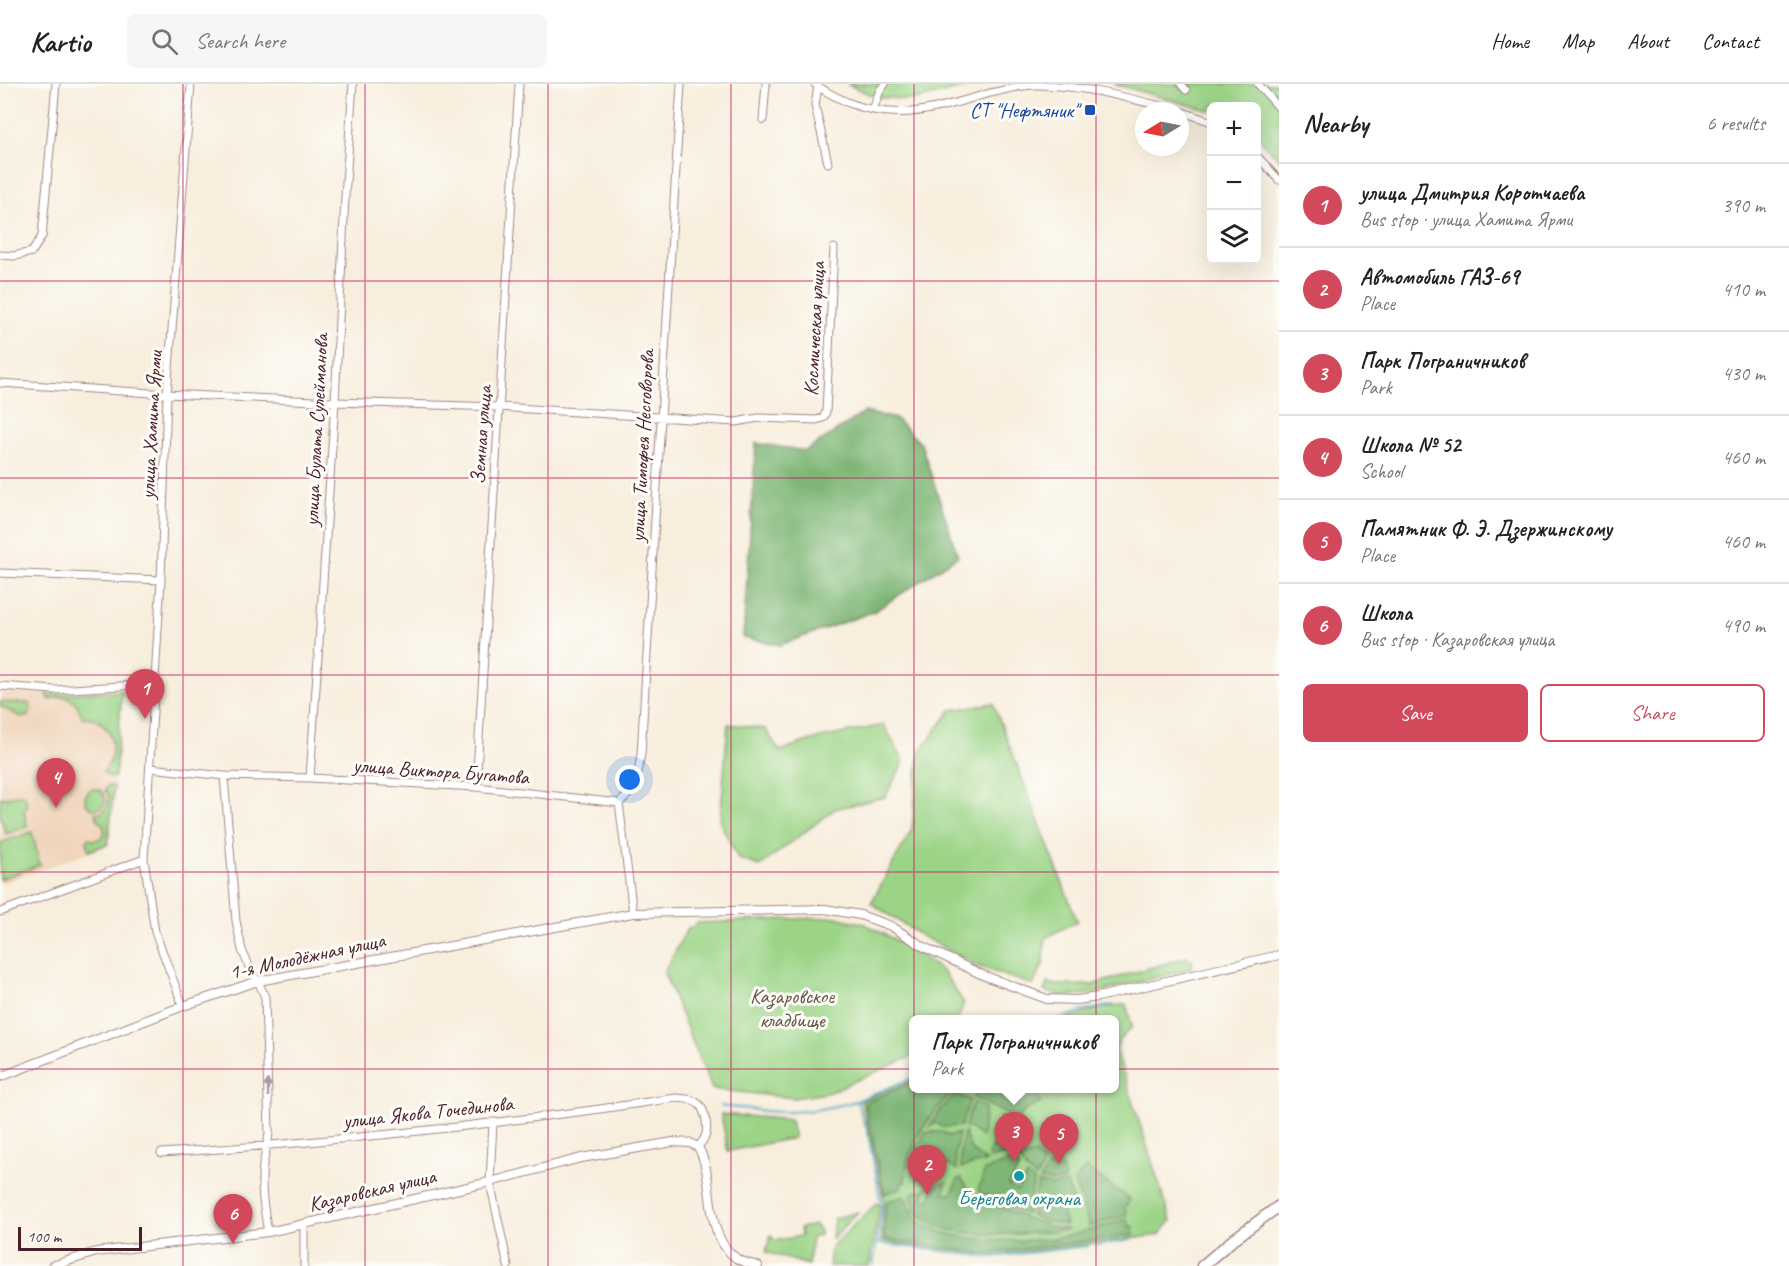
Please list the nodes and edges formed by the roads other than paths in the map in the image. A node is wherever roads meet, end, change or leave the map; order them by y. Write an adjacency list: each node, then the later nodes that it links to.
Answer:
1 (56, 84): 22 (street)
2 (191, 84): 24 (street, улица Хамита Ярми)
3 (353, 84): 25 (street, улица Булата Сулейманова)
4 (519, 84): 26 (street, Земная улица)
5 (681, 84): 27 (street, улица Тимофея Несговорова)
6 (766, 84): 16 (street)
7 (885, 84): 14 (street)
8 (1181, 84): 11 (street)
9 (1258, 84): 13 (street)
10 (817, 85): 14 (street); 19 (street)
11 (1186, 90)
12 (1141, 102): 14 (street)
13 (1279, 108)
14 (873, 110)
15 (1189, 114): 17 (street)
16 (763, 120)
17 (1207, 120)
18 (1258, 156): 20 (street)
19 (828, 163)
20 (1279, 180)
21 (834, 248): 27 (street, Космическая улица)
22 (0, 255)
23 (0, 382): 24 (street)
24 (167, 394): 25 (street); 29 (street, улица Хамита Ярми)
25 (335, 402): 26 (street); 34 (street, улица Булата Сулейманова)
26 (499, 407): 27 (street); 35 (street, Земная улица)
27 (661, 417): 36 (street, улица Тимофея Несговорова)
28 (0, 573): 29 (street)
29 (161, 580): 31 (street, улица Хамита Ярми)
30 (0, 686): 31 (street)
31 (155, 687): 32 (street, улица Хамита Ярми)
32 (150, 768): 33 (street, улица Виктора Бугатова); 37 (street, улица Хамита Ярми)
33 (224, 776): 34 (street, улица Виктора Бугатова); 41 (street)
34 (310, 778): 35 (street, улица Виктора Бугатова)
35 (476, 787): 36 (street, улица Виктора Бугатова)
36 (619, 803): 39 (street)
37 (144, 859): 38 (street); 42 (street, улица Хамита Ярми)
38 (0, 912)
39 (633, 913): 40 (street, 1-я Молодёжная улица); 41 (street, 1-я Молодёжная улица)
40 (1279, 955)
41 (258, 981): 42 (street, 1-я Молодёжная улица); 45 (street, one-way to 41)
42 (183, 1006): 43 (street, 1-я Молодёжная улица)
43 (0, 1077)
44 (493, 1122): 45 (street, улица Якова Точединова); 46 (street, улица Якова Точединова); 48 (street)
45 (268, 1146): 47 (street, улица Якова Точединова); 51 (street)
46 (698, 1147): 48 (street, Казаровская улица); 55 (street)
47 (161, 1153)
48 (490, 1182): 50 (street, Казаровская улица); 54 (street)
49 (1279, 1206): 56 (main road)
50 (304, 1224): 51 (street, Казаровская улица); 53 (street)
51 (268, 1232): 52 (street, Казаровская улица)
52 (52, 1266)
53 (304, 1266)
54 (508, 1266)
55 (758, 1266)
56 (1202, 1266)

